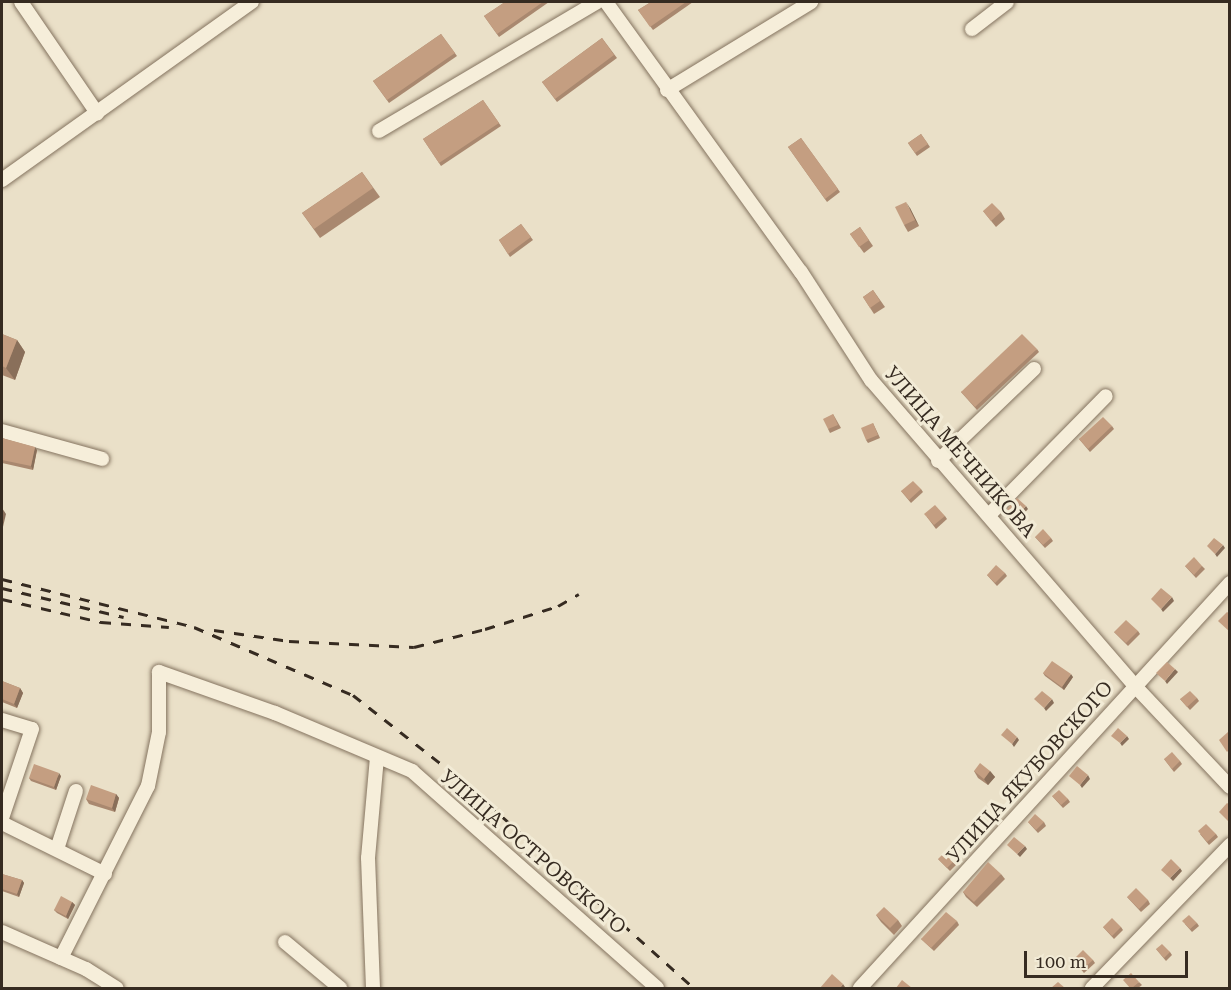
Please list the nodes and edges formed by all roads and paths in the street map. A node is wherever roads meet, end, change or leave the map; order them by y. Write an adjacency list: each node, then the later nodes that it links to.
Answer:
1 (21, 2): 9 (street)
2 (252, 2): 9 (street)
3 (597, 2): 10 (street)
4 (606, 2): 8 (street, УЛИЦА МЕЧНИКОВА)
5 (811, 2): 8 (street)
6 (1007, 2): 7 (street)
7 (972, 29)
8 (667, 90): 16 (street, УЛИЦА МЕЧНИКОВА)
9 (97, 113): 11 (street)
10 (379, 131)
11 (2, 180)
12 (1034, 369): 16 (street)
13 (1106, 396): 17 (street)
14 (2, 431): 15 (street)
15 (102, 459)
16 (938, 460): 17 (street, УЛИЦА МЕЧНИКОВА)
17 (990, 514): 19 (street, УЛИЦА МЕЧНИКОВА)
18 (1230, 583): 19 (street, УЛИЦА ЯКУБОВСКОГО)
19 (1134, 686): 22 (street, УЛИЦА МЕЧНИКОВА); 36 (street, УЛИЦА ЯКУБОВСКОГО)
20 (2, 720): 24 (street)
21 (377, 758): 28 (street, УЛИЦА ОСТРОВСКОГО); 34 (street); 35 (street, УЛИЦА ОСТРОВСКОГО)
22 (1230, 787)
23 (76, 791): 27 (street)
24 (2, 818)
25 (2, 823): 27 (street)
26 (1230, 845): 37 (street)
27 (57, 849): 28 (street)
28 (105, 874): 31 (street)
29 (2, 932): 31 (street)
30 (285, 942): 33 (street)
31 (61, 958): 32 (street)
32 (116, 988)
33 (340, 988)
34 (373, 988)
35 (657, 988)
36 (860, 988)
37 (1092, 988)

